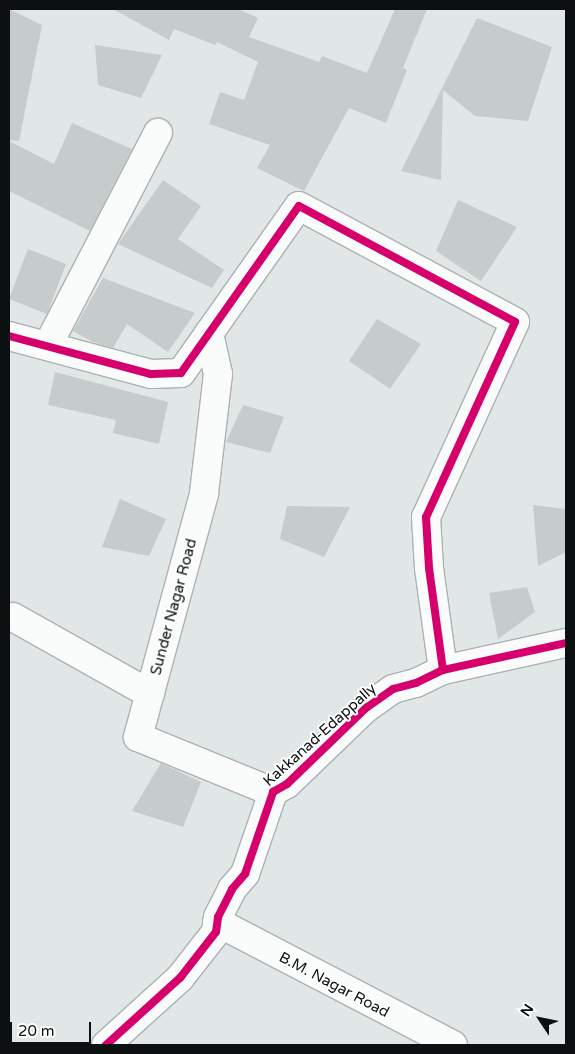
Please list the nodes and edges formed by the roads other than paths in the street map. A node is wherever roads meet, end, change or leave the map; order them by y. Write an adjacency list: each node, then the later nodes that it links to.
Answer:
1 (158, 133): 4 (street)
2 (209, 333): 4 (street); 7 (street); 8 (street, Sunder Nagar Road)
3 (9, 336): 4 (street)
4 (48, 345)
5 (13, 617): 8 (street)
6 (566, 643): 7 (street, Kakkanad-Edappally)
7 (443, 670): 9 (street, Kakkanad-Edappally)
8 (150, 694): 9 (street, Sunder Nagar Road)
9 (273, 792): 10 (street, Kakkanad-Edappally)
10 (217, 922): 11 (street, Kakkanad-Edappally); 12 (street, B.M. Nagar Road)
11 (106, 1045)
12 (453, 1045)

